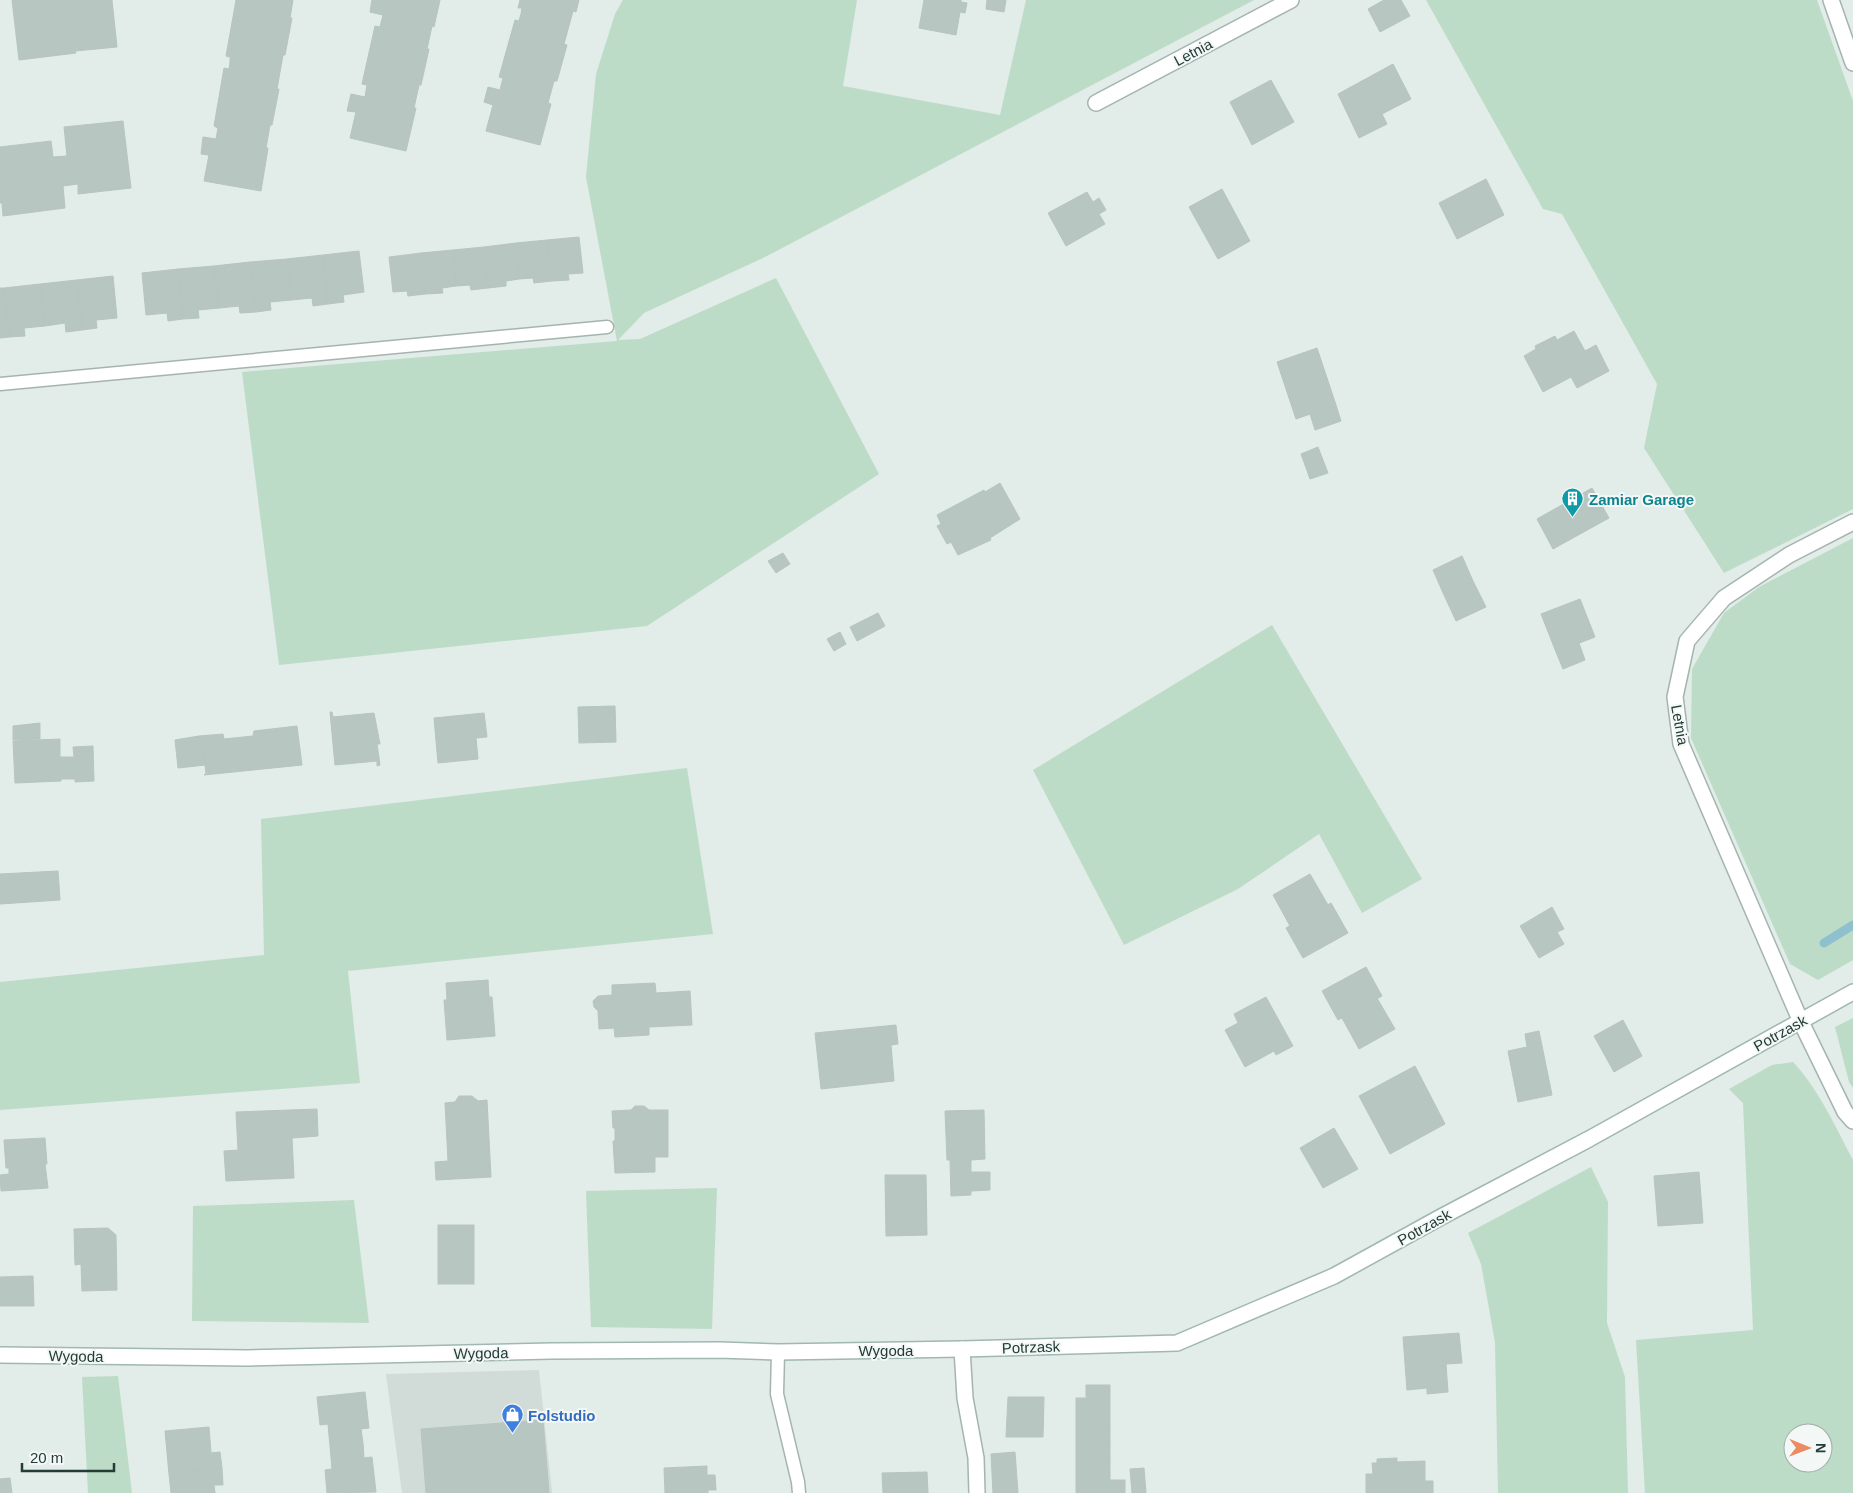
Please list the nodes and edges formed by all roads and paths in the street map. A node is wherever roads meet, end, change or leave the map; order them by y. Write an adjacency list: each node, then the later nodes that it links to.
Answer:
1 (1291, 0): 4 (street, Letnia)
2 (1831, 0): 3 (street)
3 (1853, 64)
4 (1096, 103)
5 (607, 327): 6 (lane)
6 (0, 384)
7 (1853, 522): 9 (street, Letnia)
8 (1853, 992): 9 (street, Potrzask)
9 (1801, 1022): 10 (street, Letnia); 11 (street, Potrzask)
10 (1853, 1121)
11 (962, 1350): 12 (street, Wygoda); 15 (street)
12 (778, 1352): 13 (street, Wygoda); 14 (lane)
13 (0, 1355)
14 (799, 1493)
15 (976, 1493)

